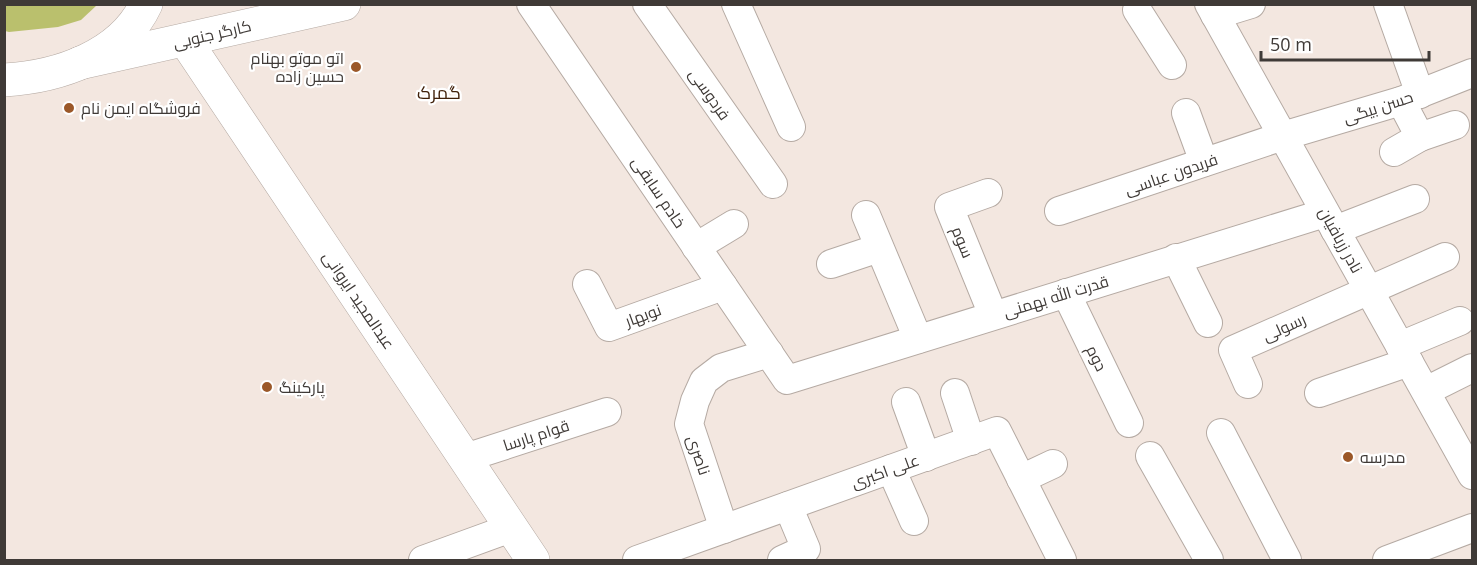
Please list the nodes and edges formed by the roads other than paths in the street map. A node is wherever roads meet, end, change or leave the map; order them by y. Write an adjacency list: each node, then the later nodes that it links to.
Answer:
1 (146, 4): 11 (main road)
2 (344, 4): 10 (main road, کارگر جنوبی)
3 (531, 4): 30 (street, خادم سابقی)
4 (647, 4): 23 (street, فردوسی)
5 (736, 4): 18 (street)
6 (1251, 4): 8 (street)
7 (1388, 4): 15 (street)
8 (1212, 10): 19 (street, نادر زربافیان)
9 (1133, 12): 12 (street)
10 (185, 40): 11 (main road, کارگر جنوبی); 58 (main road, عبدالمجید ایروانی)
11 (80, 63): 14 (main road)
12 (1172, 65)
13 (1473, 73): 15 (street, حسن بیگی)
14 (4, 80)
15 (1410, 98): 19 (street, حسن بیگی); 20 (street)
16 (1186, 114): 22 (street)
17 (1455, 124): 20 (street)
18 (791, 127)
19 (1283, 136): 22 (street, فریدون عباسی); 28 (street, نادر زربافیان)
20 (1420, 137): 21 (street)
21 (1394, 152)
22 (1204, 162): 26 (street, فریدون عباسی)
23 (773, 184)
24 (988, 193): 39 (street, سوم)
25 (1415, 198): 28 (street, قدرت الله بهمنی)
26 (1059, 211)
27 (866, 215): 31 (street)
28 (1330, 221): 33 (street, قدرت الله بهمنی); 37 (street, نادر زربافیان)
29 (734, 224): 30 (street)
30 (696, 247): 36 (street, خادم سابقی)
31 (879, 248): 34 (street); 42 (street)
32 (1445, 256): 37 (street)
33 (1176, 258): 38 (street, قدرت الله بهمنی); 41 (street)
34 (831, 264)
35 (587, 284): 36 (street, نوبهار)
36 (723, 286): 43 (street, خادم سابقی)
37 (1369, 290): 44 (street, نادر زربافیان); 47 (street, رسولی)
38 (1066, 293): 39 (street, قدرت الله بهمنی); 53 (street, دوم)
39 (993, 315): 42 (street, قدرت الله بهمنی)
40 (1460, 321): 44 (street)
41 (1208, 323)
42 (918, 339): 46 (street, قدرت الله بهمنی)
43 (769, 353): 46 (street, خادم سابقی); 67 (street, ناصری)
44 (1405, 354): 48 (street, نادر زربافیان); 50 (street)
45 (1473, 368): 48 (street)
46 (787, 380)
47 (1248, 384)
48 (1426, 391): 61 (street, نادر زربافیان)
49 (955, 393): 55 (street)
50 (1319, 393)
51 (906, 402): 56 (street)
52 (607, 412): 58 (street, قوام پارسا)
53 (1129, 423)
54 (1221, 433): 74 (street)
55 (971, 441): 56 (street, علی اکبری); 62 (street, علی اکبری)
56 (926, 456): 60 (street, علی اکبری)
57 (1150, 456): 73 (street)
58 (465, 458): 65 (main road, عبدالمجید ایروانی)
59 (1053, 464): 62 (street)
60 (891, 469): 63 (street, علی اکبری); 64 (street)
61 (1473, 475)
62 (1021, 479): 72 (street, علی اکبری)
63 (788, 506): 67 (street, علی اکبری); 71 (street)
64 (914, 521)
65 (511, 528): 68 (street); 69 (main road, عبدالمجید ایروانی)
66 (1473, 528): 75 (street)
67 (724, 529): 70 (street, علی اکبری)
68 (423, 561)
69 (533, 561)
70 (637, 561)
71 (782, 561)
72 (1062, 561)
73 (1209, 561)
74 (1287, 561)
75 (1387, 561)

